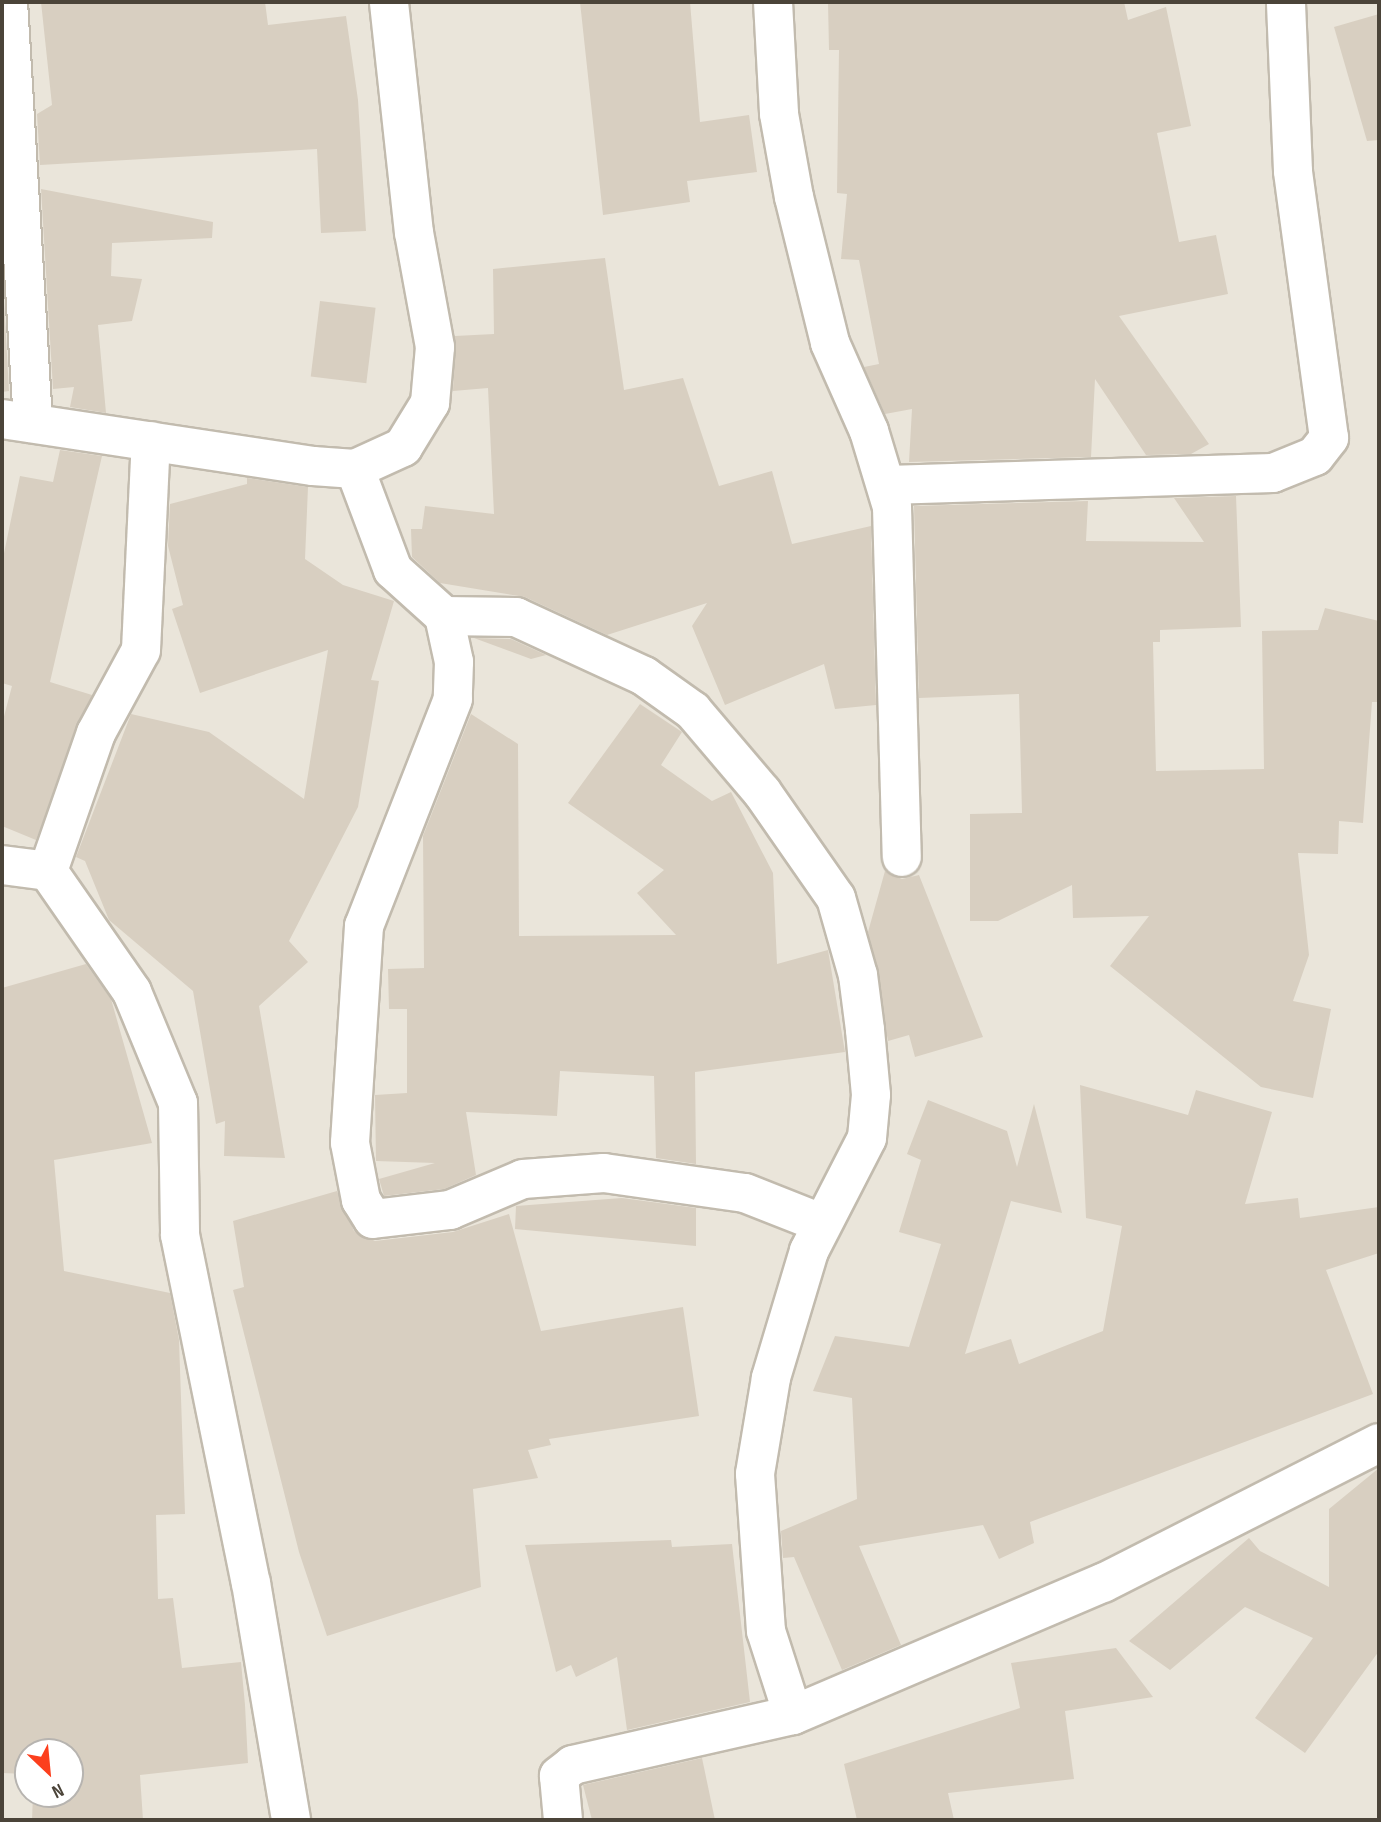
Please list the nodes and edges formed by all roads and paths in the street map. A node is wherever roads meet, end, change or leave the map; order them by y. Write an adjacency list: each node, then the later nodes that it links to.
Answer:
1 (8, 2): 5 (street)
2 (389, 2): 7 (street)
3 (773, 2): 8 (street)
4 (1286, 2): 8 (street)
5 (18, 421): 6 (street)
6 (151, 441): 7 (street); 12 (street)
7 (355, 468): 9 (street)
8 (888, 485): 10 (street)
9 (444, 616): 13 (street); 13 (street)
10 (902, 857)
11 (2, 865): 12 (street)
12 (48, 871): 16 (street)
13 (821, 1223): 15 (street)
14 (1379, 1443): 15 (street)
15 (793, 1716): 17 (street)
16 (291, 1820)
17 (563, 1820)

